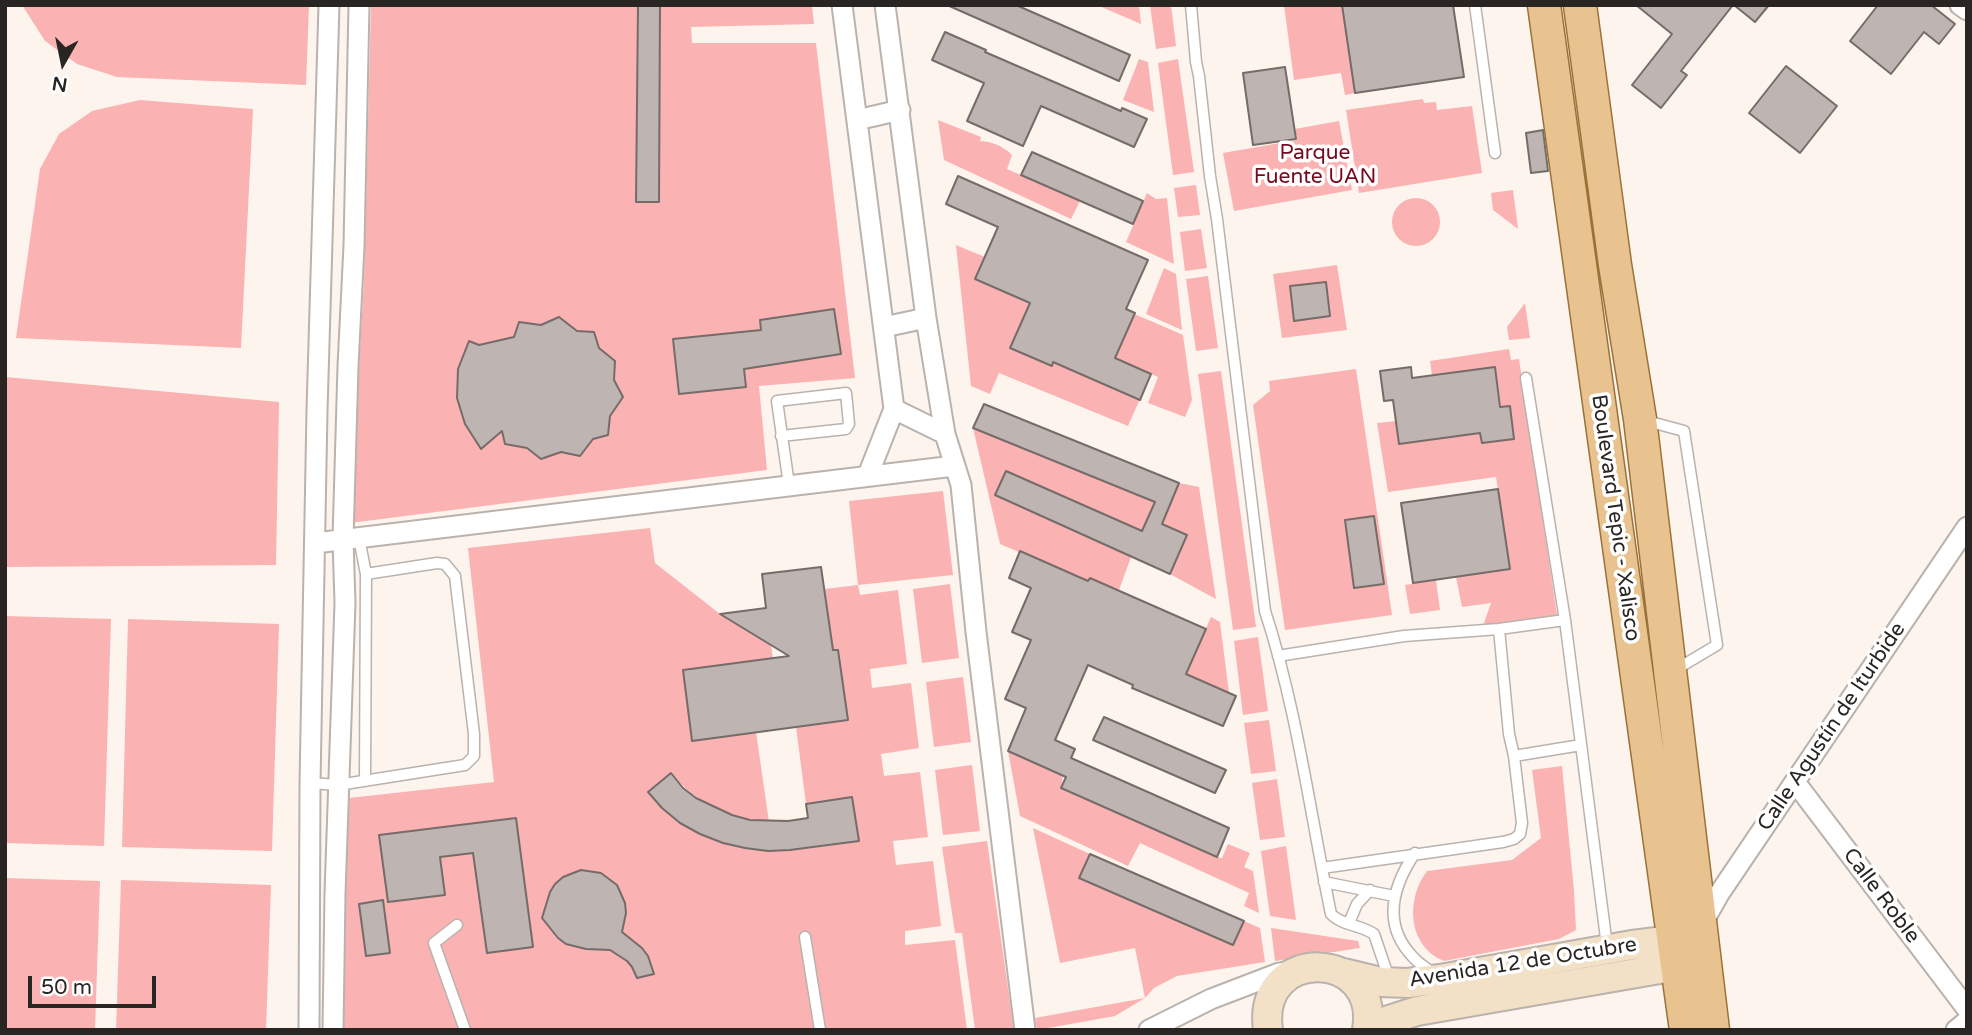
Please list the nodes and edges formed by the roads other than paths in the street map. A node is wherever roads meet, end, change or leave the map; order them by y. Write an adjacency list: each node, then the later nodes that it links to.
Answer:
1 (329, 5): 11 (street)
2 (359, 5): 12 (street)
3 (842, 5): 14 (street)
4 (885, 5): 13 (street)
5 (1191, 5): 38 (lane)
6 (1475, 5): 15 (lane)
7 (1544, 5): 56 (main road, Boulevard Tepic - Xalisco)
8 (1580, 5): 24 (main road, Boulevard Tepic - Xalisco)
9 (1960, 5): 10 (street)
10 (1966, 8)
11 (327, 87): 12 (street); 17 (street)
12 (357, 88): 16 (street)
13 (900, 110): 14 (street); 18 (street)
14 (857, 120): 19 (street)
15 (1495, 153)
16 (354, 246): 17 (street); 21 (street)
17 (322, 248): 23 (street)
18 (926, 318): 19 (street); 25 (street)
19 (884, 327): 22 (street)
20 (1526, 378): 36 (lane)
21 (352, 409): 23 (street); 30 (street)
22 (894, 409): 25 (street); 28 (street)
23 (317, 411): 32 (street)
24 (1640, 419): 39 (main road, Boulevard Tepic - Xalisco); 39 (lane)
25 (945, 435): 27 (street)
26 (781, 436): 26 (lane); 29 (lane)
27 (954, 466): 28 (street); 69 (street)
28 (868, 475): 29 (street)
29 (789, 485): 30 (street)
30 (351, 539): 32 (street); 33 (lane); 34 (street)
31 (1963, 542): 43 (street, Calle Agustín de Iturbide)
32 (315, 543): 35 (street)
33 (366, 574): 42 (lane); 42 (lane)
34 (345, 603): 35 (street); 45 (street)
35 (315, 604): 44 (street)
36 (1565, 620): 37 (lane); 40 (lane)
37 (1499, 629): 38 (lane); 41 (lane)
38 (1278, 656): 47 (lane)
39 (1669, 674): 56 (main road, Boulevard Tepic - Xalisco)
40 (1581, 745): 41 (lane); 57 (lane)
41 (1514, 756): 46 (lane)
42 (365, 781): 45 (lane)
43 (1795, 782): 56 (street, Calle Agustín de Iturbide); 62 (street, Calle Roble)
44 (310, 783): 45 (lane); 49 (street)
45 (338, 785): 51 (street)
46 (1415, 853): 47 (lane); 52 (lane)
47 (1322, 868): 48 (lane)
48 (1324, 882): 50 (lane); 53 (lane)
49 (311, 889): 51 (street); 65 (street)
50 (1370, 890): 52 (lane); 53 (lane)
51 (335, 894): 66 (street)
52 (1394, 896): 60 (lane)
53 (1349, 923): 61 (lane)
54 (457, 925): 67 (lane)
55 (805, 937): 68 (lane)
56 (1683, 944): 57 (main road, Avenida 12 de Octubre); 63 (main road, Avenida 12 de Octubre); 74 (main road, Boulevard Tepic - Xalisco); 75 (main road, Boulevard Tepic - Xalisco)
57 (1607, 949): 60 (main road, Avenida 12 de Octubre)
58 (1309, 967): 59 (main road, Avenida 12 de Octubre); 70 (street); 71 (main road)
59 (1344, 973): 61 (main road, Avenida 12 de Octubre); 72 (main road)
60 (1440, 979): 61 (main road, Avenida 12 de Octubre)
61 (1391, 982)
62 (1967, 1009)
63 (1415, 1020): 73 (main road, Avenida 12 de Octubre)
64 (1967, 1021): 76 (street)
65 (309, 1030)
66 (333, 1030)
67 (465, 1030)
68 (820, 1030)
69 (1026, 1030)
70 (1149, 1030)
71 (1268, 1030)
72 (1367, 1030)
73 (1375, 1030)
74 (1686, 1030)
75 (1713, 1030)
76 (1956, 1030)

